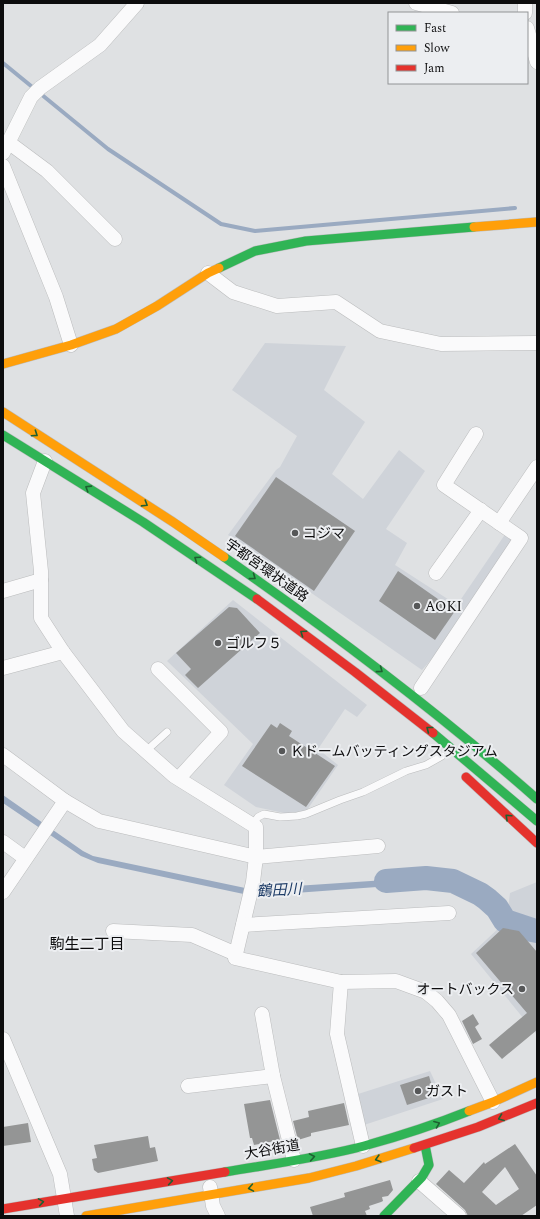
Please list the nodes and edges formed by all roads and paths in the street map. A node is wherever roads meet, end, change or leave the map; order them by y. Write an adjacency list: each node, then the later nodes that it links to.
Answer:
1 (137, 3): 6 (street)
2 (416, 3): 3 (street)
3 (448, 12)
4 (528, 31): 5 (street)
5 (537, 62)
6 (6, 148): 9 (street)
7 (3, 166): 12 (street)
8 (537, 222): 10 (main road)
9 (115, 239)
10 (208, 274): 11 (street); 12 (main road)
11 (537, 343)
12 (71, 345): 13 (main road)
13 (3, 364)
14 (3, 412): 24 (main road, 宇都宮環状道路, one-way to 24)
15 (476, 434): 19 (street)
16 (3, 435): 17 (main road)
17 (45, 462): 22 (street); 25 (main road, one-way to 17)
18 (537, 467): 20 (street)
19 (481, 510): 20 (street); 21 (street)
20 (499, 523): 31 (street)
21 (436, 572)
22 (42, 580): 23 (street); 26 (street)
23 (3, 591)
24 (330, 632): 27 (main road); 38 (main road, 宇都宮環状道路, one-way to 38)
25 (320, 645): 30 (main road); 40 (main road, one-way to 25)
26 (63, 652): 28 (street); 33 (street)
27 (376, 657)
28 (3, 668)
29 (158, 669): 37 (street)
30 (358, 687)
31 (421, 688)
32 (167, 732): 33 (lane)
33 (146, 751): 37 (street)
34 (3, 755): 39 (street)
35 (442, 756): 41 (lane)
36 (458, 770): 43 (main road, one-way to 36)
37 (179, 778): 41 (street)
38 (537, 799)
39 (65, 801): 45 (street); 46 (street)
40 (537, 821)
41 (253, 824): 45 (street)
42 (3, 842): 46 (street)
43 (537, 843)
44 (378, 846): 45 (street)
45 (256, 857): 49 (street)
46 (25, 858): 47 (street)
47 (3, 892)
48 (449, 913): 49 (street)
49 (243, 925): 51 (street)
50 (113, 931): 51 (street)
51 (236, 954): 52 (street)
52 (340, 982): 58 (street); 61 (street)
53 (262, 1014): 55 (street)
54 (3, 1039): 66 (street)
55 (273, 1076): 57 (street); 62 (street)
56 (537, 1082): 58 (main road, 大谷街道)
57 (188, 1086)
58 (493, 1102): 61 (main road, 大谷街道, one-way to 58)
59 (537, 1103): 60 (main road, one-way to 60)
60 (425, 1145): 64 (main road); 65 (main road, one-way to 65)
61 (363, 1146): 62 (main road, 大谷街道, one-way to 61)
62 (294, 1160): 63 (main road, 大谷街道)
63 (208, 1174): 65 (street); 66 (main road, 大谷街道, one-way to 63)
64 (419, 1180): 72 (main road); 73 (street)
65 (212, 1195): 68 (main road); 71 (street)
66 (64, 1198): 67 (main road, 大谷街道, one-way to 66); 69 (street)
67 (3, 1209)
68 (117, 1213): 70 (main road)
69 (67, 1216)
70 (86, 1216)
71 (218, 1216)
72 (384, 1216)
73 (459, 1216)

